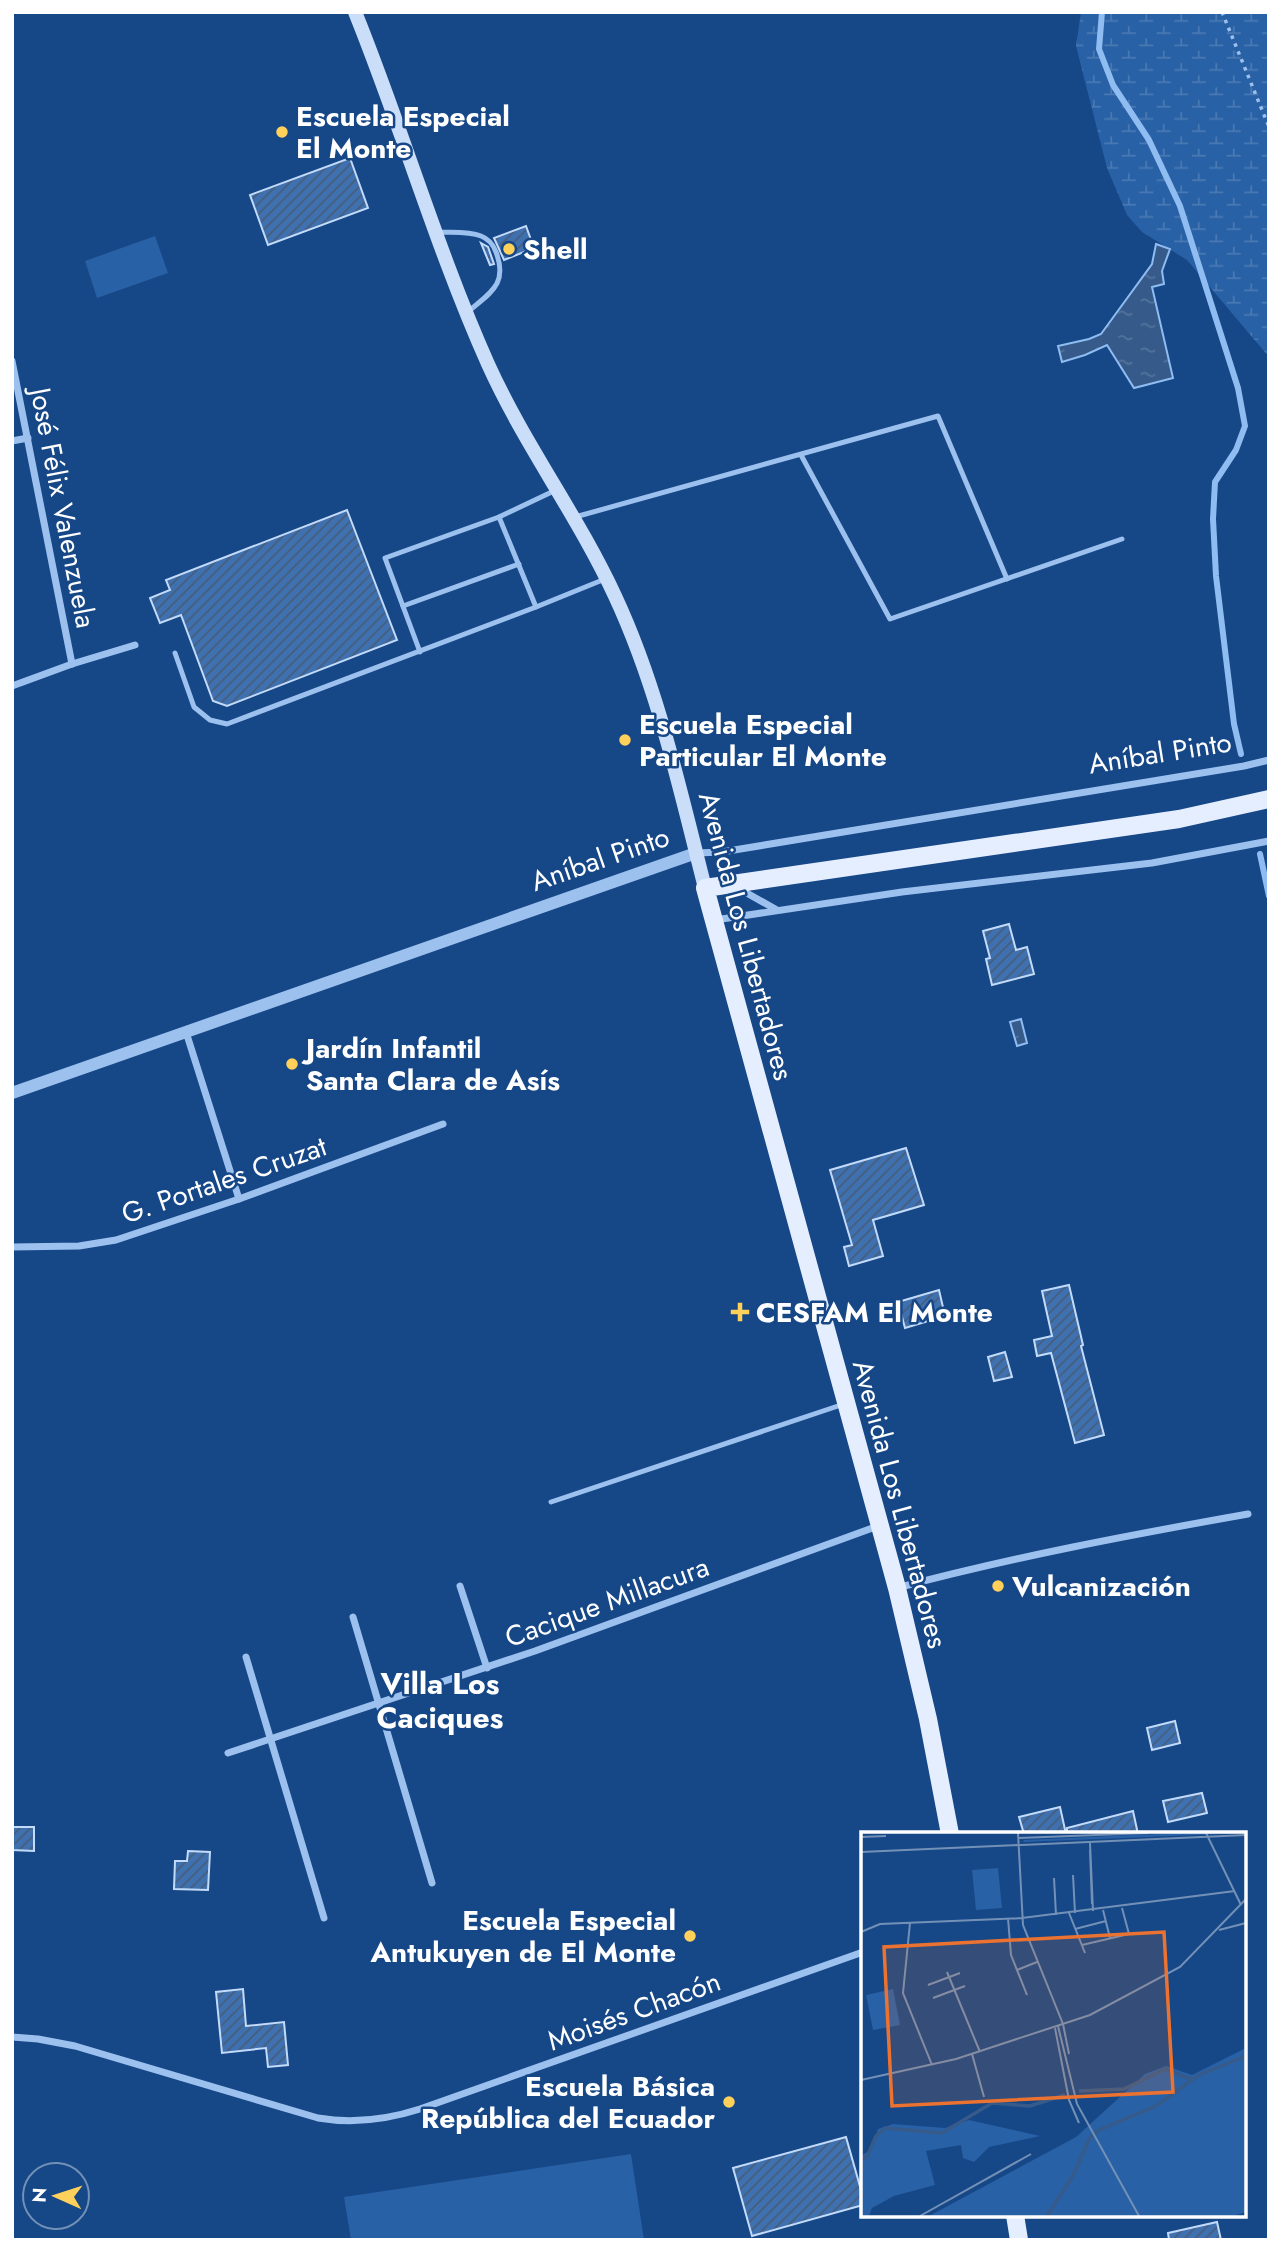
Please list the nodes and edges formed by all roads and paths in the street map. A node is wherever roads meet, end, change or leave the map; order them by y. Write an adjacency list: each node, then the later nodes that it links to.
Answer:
1 (355, 12): 4 (main road, Avenida Los Libertadores)
2 (1222, 12): 3 (path)
3 (1269, 127)
4 (437, 232): 5 (main road, Avenida Los Libertadores); 5 (lane)
5 (467, 313): 10 (main road, Avenida Los Libertadores)
6 (12, 361): 7 (street, José Félix Valenzuela)
7 (28, 438): 8 (street); 22 (street, José Félix Valenzuela)
8 (12, 441)
9 (801, 455): 12 (lane); 16 (lane); 16 (lane)
10 (556, 490): 11 (lane); 12 (main road, Avenida Los Libertadores)
11 (499, 517): 14 (lane); 17 (lane)
12 (572, 518): 15 (main road, Avenida Los Libertadores)
13 (1122, 539): 16 (lane)
14 (519, 564): 17 (lane); 18 (lane)
15 (607, 579): 18 (lane); 27 (main road, Avenida Los Libertadores)
16 (1007, 579)
17 (403, 607): 20 (lane)
18 (537, 607): 20 (lane)
19 (135, 645): 22 (street)
20 (420, 652): 21 (lane)
21 (175, 653)
22 (72, 664): 23 (street)
23 (12, 686)
24 (1269, 760): 27 (street, Aníbal Pinto)
25 (1269, 799): 28 (main road)
26 (1269, 841): 30 (street)
27 (696, 853): 29 (main road, Avenida Los Libertadores); 32 (street, Aníbal Pinto)
28 (731, 884): 29 (main road); 30 (street)
29 (705, 888): 31 (main road, Avenida Los Libertadores)
30 (778, 911): 31 (street)
31 (714, 920): 37 (main road, Avenida Los Libertadores)
32 (186, 1032): 33 (street, Aníbal Pinto); 35 (street)
33 (12, 1093)
34 (443, 1124): 35 (street, G. Portales Cruzat)
35 (239, 1199): 36 (street, G. Portales Cruzat)
36 (12, 1247)
37 (847, 1403): 38 (lane); 40 (main road, Avenida Los Libertadores)
38 (551, 1502)
39 (1248, 1514): 42 (street)
40 (880, 1525): 42 (main road, Avenida Los Libertadores); 45 (street, Cacique Millacura)
41 (460, 1586): 45 (street)
42 (897, 1588): 49 (main road, Avenida Los Libertadores)
43 (353, 1617): 46 (street)
44 (246, 1657): 47 (street)
45 (487, 1668): 46 (street, Cacique Millacura)
46 (379, 1703): 47 (street, Cacique Millacura); 50 (street)
47 (270, 1739): 48 (street, Cacique Millacura); 51 (street)
48 (228, 1754)
49 (950, 1832)
50 (432, 1883)
51 (324, 1918)
52 (861, 1953): 53 (street, Moisés Chacón)
53 (12, 2037)
54 (1015, 2217): 55 (main road)
55 (1019, 2240)

